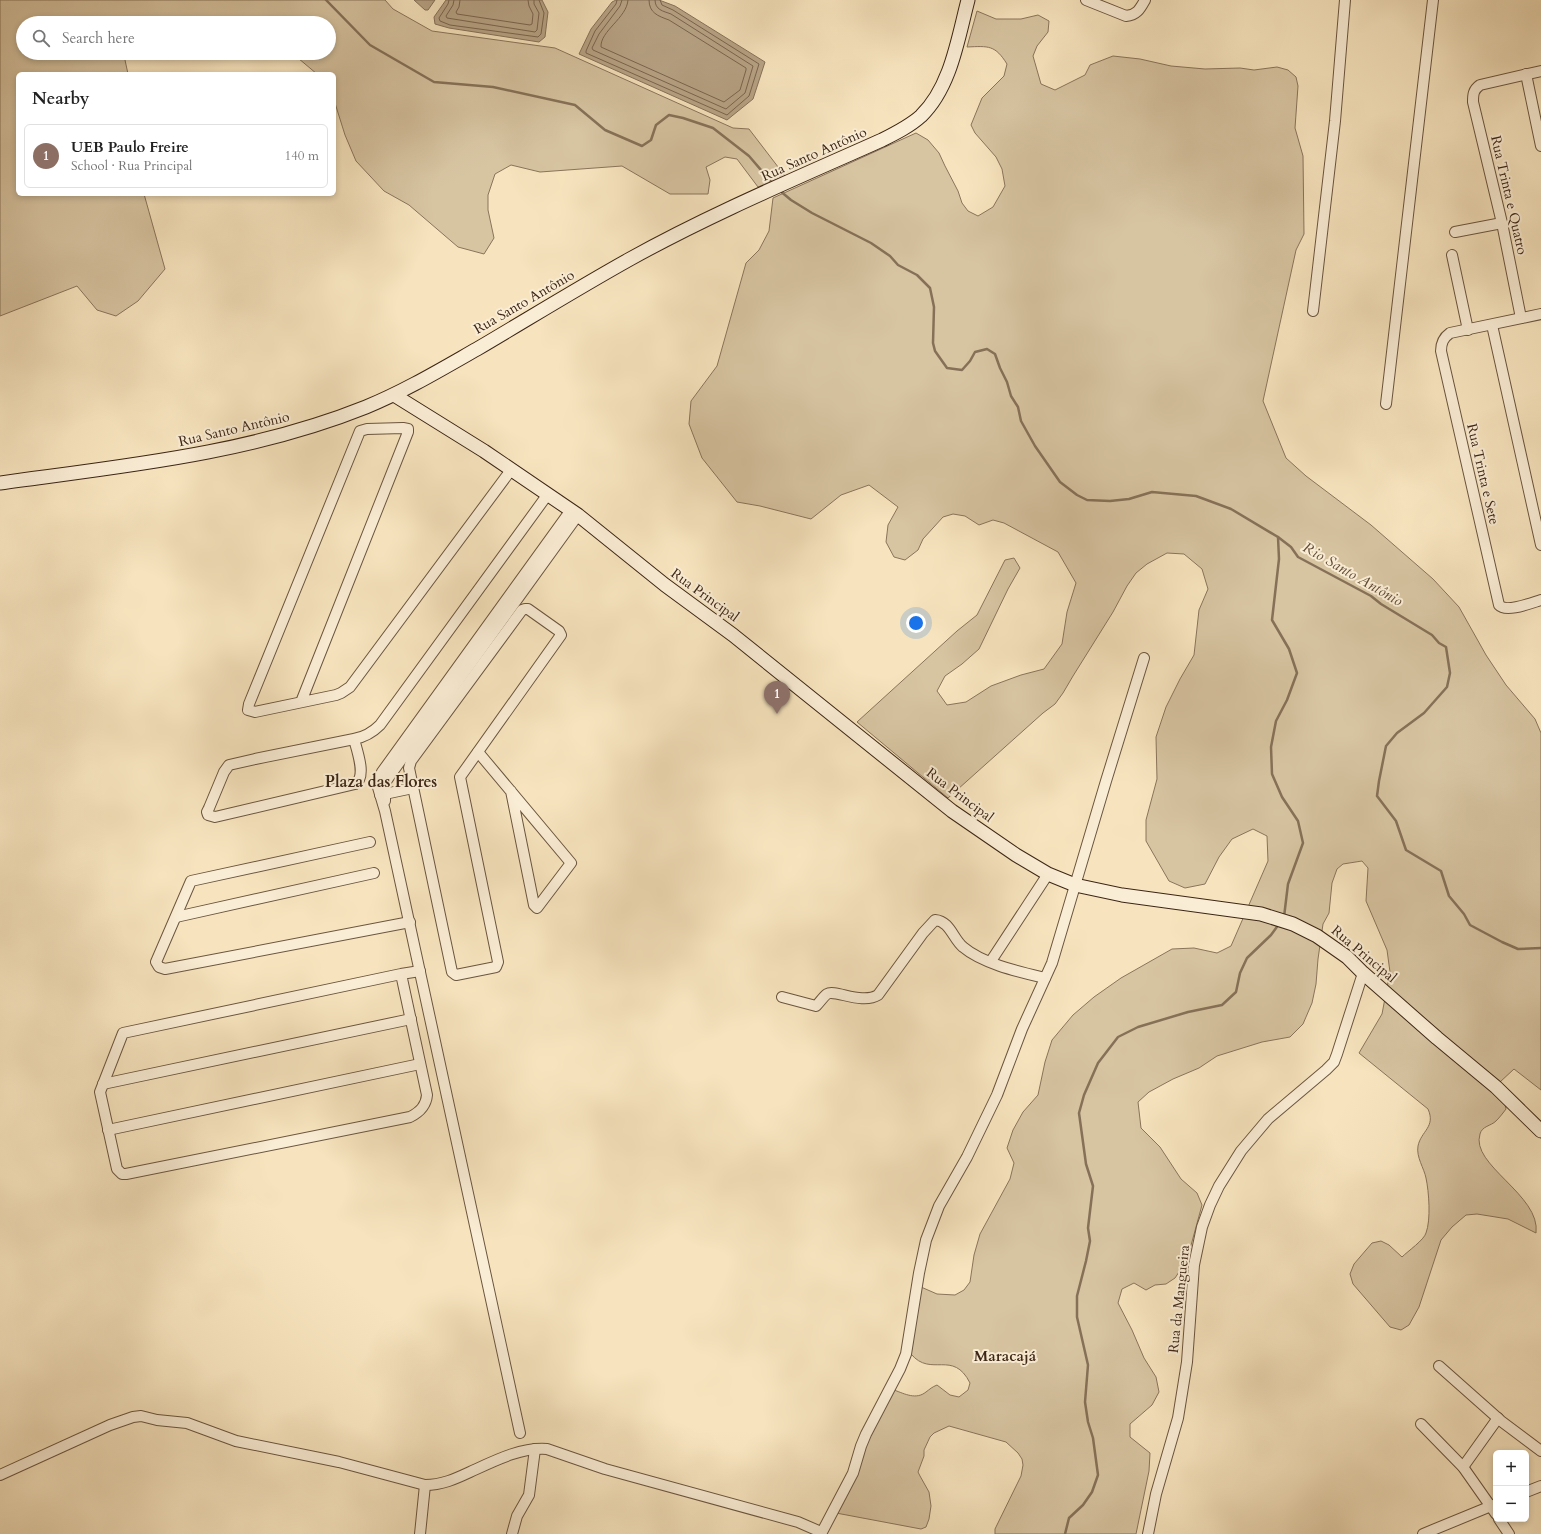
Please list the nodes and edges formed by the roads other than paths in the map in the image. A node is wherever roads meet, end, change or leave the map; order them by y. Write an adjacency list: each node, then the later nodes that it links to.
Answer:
1 (968, 0): 17 (street, Rua Santo Antônio)
2 (1086, 0): 3 (street)
3 (1145, 0)
4 (1345, 0): 12 (street)
5 (1433, 0): 18 (street)
6 (1541, 71): 7 (street)
7 (1526, 74): 8 (street); 9 (street, Rua Trinta e Quatro)
8 (1541, 146)
9 (1502, 223): 10 (street); 14 (street, Rua Trinta e Quatro)
10 (1455, 232)
11 (1452, 255): 16 (street)
12 (1313, 311)
13 (1541, 314): 14 (street)
14 (1521, 318): 15 (street)
15 (1492, 325): 16 (street); 23 (street)
16 (1468, 330): 24 (street, Rua Trinta e Sete)
17 (394, 395): 19 (street, Rua Principal); 20 (street, Rua Santo Antônio)
18 (1386, 404)
19 (511, 470): 21 (street, Rua Principal); 26 (street)
20 (0, 483)
21 (548, 494): 22 (street, Rua Principal); 27 (street)
22 (575, 513): 31 (street); 34 (street, Rua Principal)
23 (1541, 545)
24 (1541, 600)
25 (1144, 658): 35 (street)
26 (301, 702): 26 (street)
27 (354, 739): 27 (street)
28 (478, 752): 29 (street); 29 (street); 30 (street)
29 (413, 788): 31 (street)
30 (511, 791): 30 (street)
31 (382, 795): 37 (street)
32 (370, 842): 36 (street)
33 (374, 873): 36 (street)
34 (1048, 874): 35 (street, Rua Principal); 38 (street)
35 (1075, 885): 40 (street, Rua Principal); 42 (street)
36 (176, 917): 37 (street)
37 (410, 922): 39 (street)
38 (991, 961): 42 (street); 43 (street)
39 (420, 971): 41 (street); 52 (street)
40 (1363, 973): 48 (street, Rua Principal); 66 (street, Rua da Mangueira)
41 (401, 974): 44 (street); 46 (street)
42 (1045, 978): 63 (street)
43 (782, 997)
44 (411, 1019): 45 (street); 46 (street)
45 (420, 1064): 47 (street); 47 (street)
46 (103, 1084): 47 (street)
47 (108, 1130)
48 (1541, 1131)
49 (1439, 1366): 50 (street)
50 (1498, 1418): 54 (street); 55 (street)
51 (1421, 1424): 55 (street)
52 (520, 1433)
53 (535, 1449): 57 (street); 63 (street); 65 (street)
54 (1541, 1451)
55 (1463, 1467): 60 (street)
56 (0, 1475): 57 (street)
57 (426, 1485): 64 (street)
58 (1541, 1486): 59 (street)
59 (1529, 1491)
60 (1493, 1507)
61 (1493, 1508): 67 (street)
62 (1501, 1522): 68 (street)
63 (821, 1533)
64 (420, 1534)
65 (512, 1534)
66 (1148, 1534)
67 (1423, 1534)
68 (1509, 1534)

